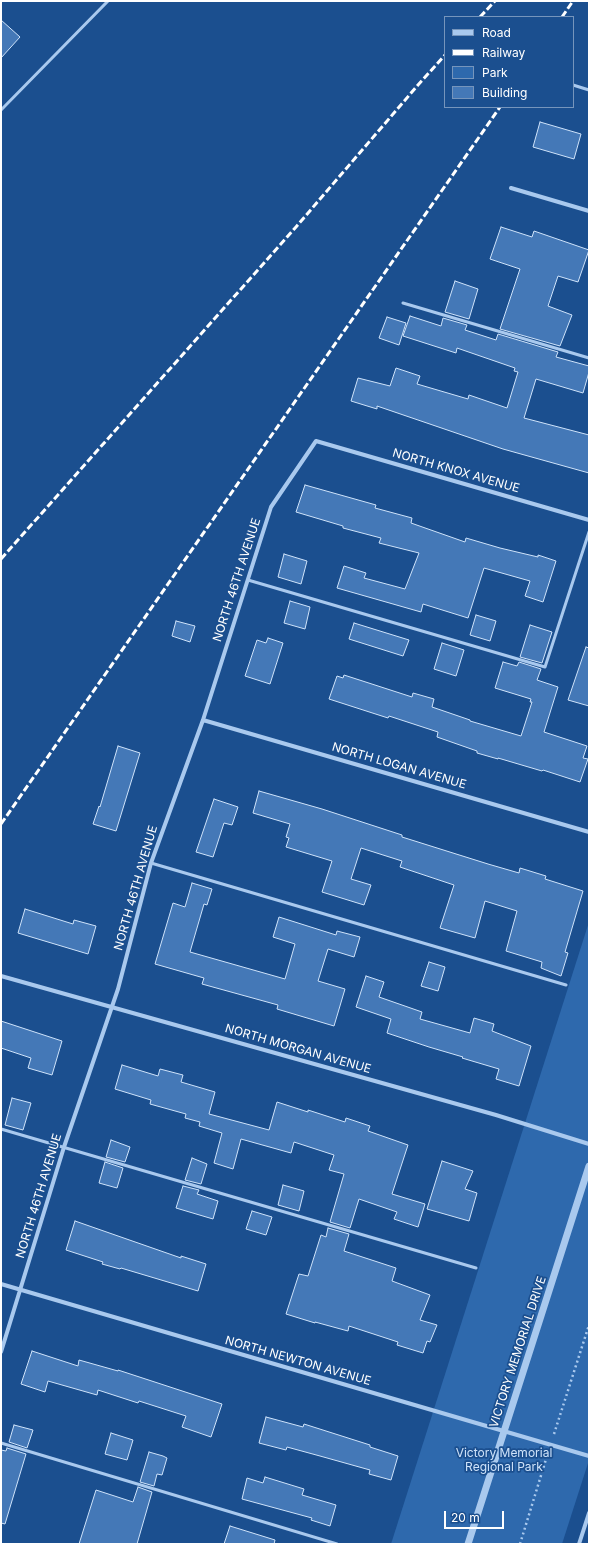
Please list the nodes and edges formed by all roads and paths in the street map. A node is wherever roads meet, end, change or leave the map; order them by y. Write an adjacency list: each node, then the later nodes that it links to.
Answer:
1 (108, 1): 4 (lane)
2 (574, 85): 3 (lane)
3 (589, 90)
4 (1, 110)
5 (511, 188): 6 (street)
6 (589, 211)
7 (403, 302): 8 (lane)
8 (589, 358)
9 (316, 441): 10 (street, NORTH KNOX AVENUE); 12 (street, NORTH 46TH AVENUE)
10 (589, 520)
11 (589, 532): 12 (lane)
12 (248, 580): 13 (street, NORTH 46TH AVENUE)
13 (203, 720): 14 (street, NORTH LOGAN AVENUE); 15 (street, NORTH 46TH AVENUE)
14 (589, 832)
15 (151, 863): 17 (lane); 18 (street, NORTH 46TH AVENUE)
16 (1, 976): 18 (street, NORTH MORGAN AVENUE)
17 (566, 985)
18 (111, 1007): 20 (street, NORTH MORGAN AVENUE); 21 (street, NORTH 46TH AVENUE)
19 (1, 1129): 21 (lane)
20 (589, 1144)
21 (64, 1147): 23 (lane); 25 (street, NORTH 46TH AVENUE)
22 (589, 1166): 29 (street, VICTORY MEMORIAL DRIVE)
23 (476, 1268)
24 (1, 1284): 25 (street, NORTH NEWTON AVENUE)
25 (21, 1290): 27 (street, NORTH 46TH AVENUE); 29 (street, NORTH NEWTON AVENUE)
26 (589, 1325): 28 (path)
27 (1, 1352)
28 (557, 1423)
29 (504, 1432): 31 (street, NORTH NEWTON AVENUE); 35 (street, VICTORY MEMORIAL DRIVE)
30 (1, 1443): 34 (lane)
31 (589, 1456)
32 (543, 1467): 36 (path)
33 (589, 1513): 37 (street)
34 (337, 1544)
35 (468, 1544)
36 (520, 1544)
37 (579, 1544)

